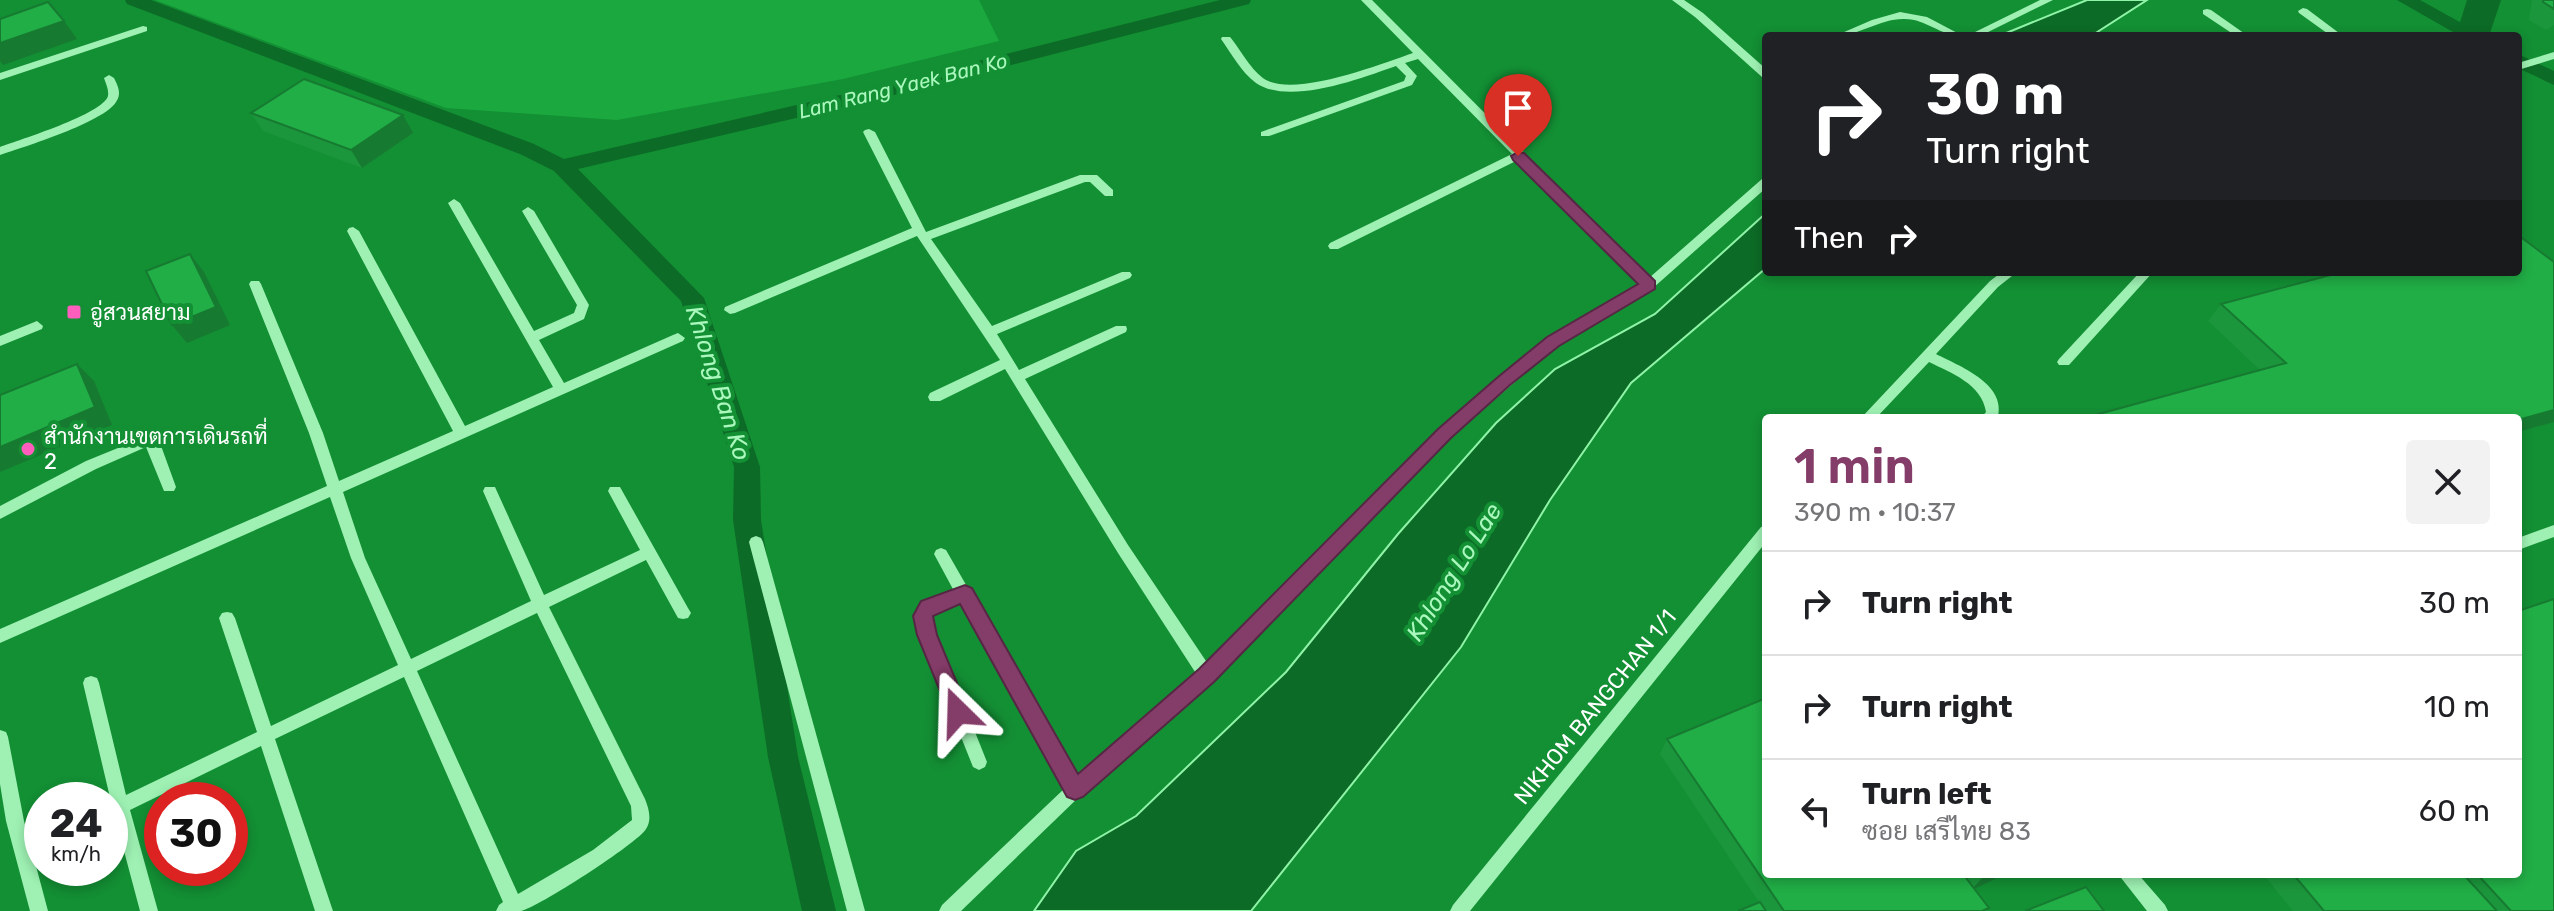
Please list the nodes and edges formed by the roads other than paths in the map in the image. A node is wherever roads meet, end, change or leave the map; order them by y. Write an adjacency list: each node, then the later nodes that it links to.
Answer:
1 (1366, 0): 15 (street)
2 (1677, 0): 19 (street)
3 (1897, 0): 7 (street)
4 (2048, 0): 11 (street)
5 (2303, 11): 13 (street)
6 (2207, 12): 12 (street)
7 (1911, 13): 9 (street); 10 (street)
8 (143, 29): 20 (street)
9 (1851, 32)
10 (1950, 32)
11 (1980, 32)
12 (2237, 32)
13 (2332, 32)
14 (1226, 39): 17 (street)
15 (1419, 55): 17 (street); 25 (street)
16 (2554, 55): 18 (street)
17 (1398, 62): 23 (street)
18 (2522, 66)
19 (1762, 71)
20 (0, 77)
21 (109, 78): 24 (street)
22 (869, 132): 31 (street)
23 (1265, 134)
24 (0, 151)
25 (1518, 156): 32 (street); 37 (street)
26 (1762, 186): 37 (street)
27 (1109, 193): 31 (street)
28 (454, 203): 42 (street)
29 (528, 211): 42 (street)
30 (353, 231): 53 (street)
31 (921, 234): 38 (street); 41 (street)
32 (1334, 246)
33 (1126, 275): 41 (street)
34 (2005, 276): 45 (street)
35 (2143, 276): 47 (street)
36 (255, 284): 55 (street)
37 (1649, 285): 71 (street)
38 (730, 310)
39 (37, 326): 44 (street)
40 (1121, 329): 48 (street)
41 (989, 332): 46 (street)
42 (531, 338): 49 (street)
43 (678, 338): 49 (street)
44 (0, 341)
45 (1927, 355): 51 (street); 52 (street)
46 (1008, 362): 48 (street); 50 (street)
47 (2064, 362)
48 (1017, 377): 71 (street)
49 (561, 390): 53 (street)
50 (935, 397)
51 (1872, 414)
52 (1992, 414)
53 (462, 434): 55 (street)
54 (169, 487): 58 (street)
55 (335, 490): 69 (street); 70 (street)
56 (490, 491): 66 (street)
57 (615, 491): 63 (street)
58 (0, 513)
59 (2554, 531): 62 (street)
60 (1762, 536): 88 (street, NIKHOM BANGCHAN 1/1)
61 (756, 542): 86 (street)
62 (2522, 543)
63 (647, 553): 66 (street); 67 (street)
64 (941, 554): 65 (street)
65 (965, 594): 75 (street); 77 (street)
66 (540, 604): 70 (street); 82 (street)
67 (683, 613)
68 (227, 618): 73 (street)
69 (0, 636)
70 (406, 667): 73 (street); 82 (street)
71 (1207, 676): 77 (street)
72 (91, 683): 76 (street)
73 (265, 734): 78 (street); 85 (street)
74 (0, 737): 79 (street)
75 (979, 762)
76 (114, 782)
77 (1075, 790): 87 (street)
78 (128, 802)
79 (8, 825): 83 (street)
80 (128, 835): 84 (street)
81 (2130, 878): 89 (street)
82 (510, 909)
83 (39, 911)
84 (149, 911)
85 (324, 911)
86 (856, 911)
87 (948, 911)
88 (1459, 911)
89 (2159, 911)

